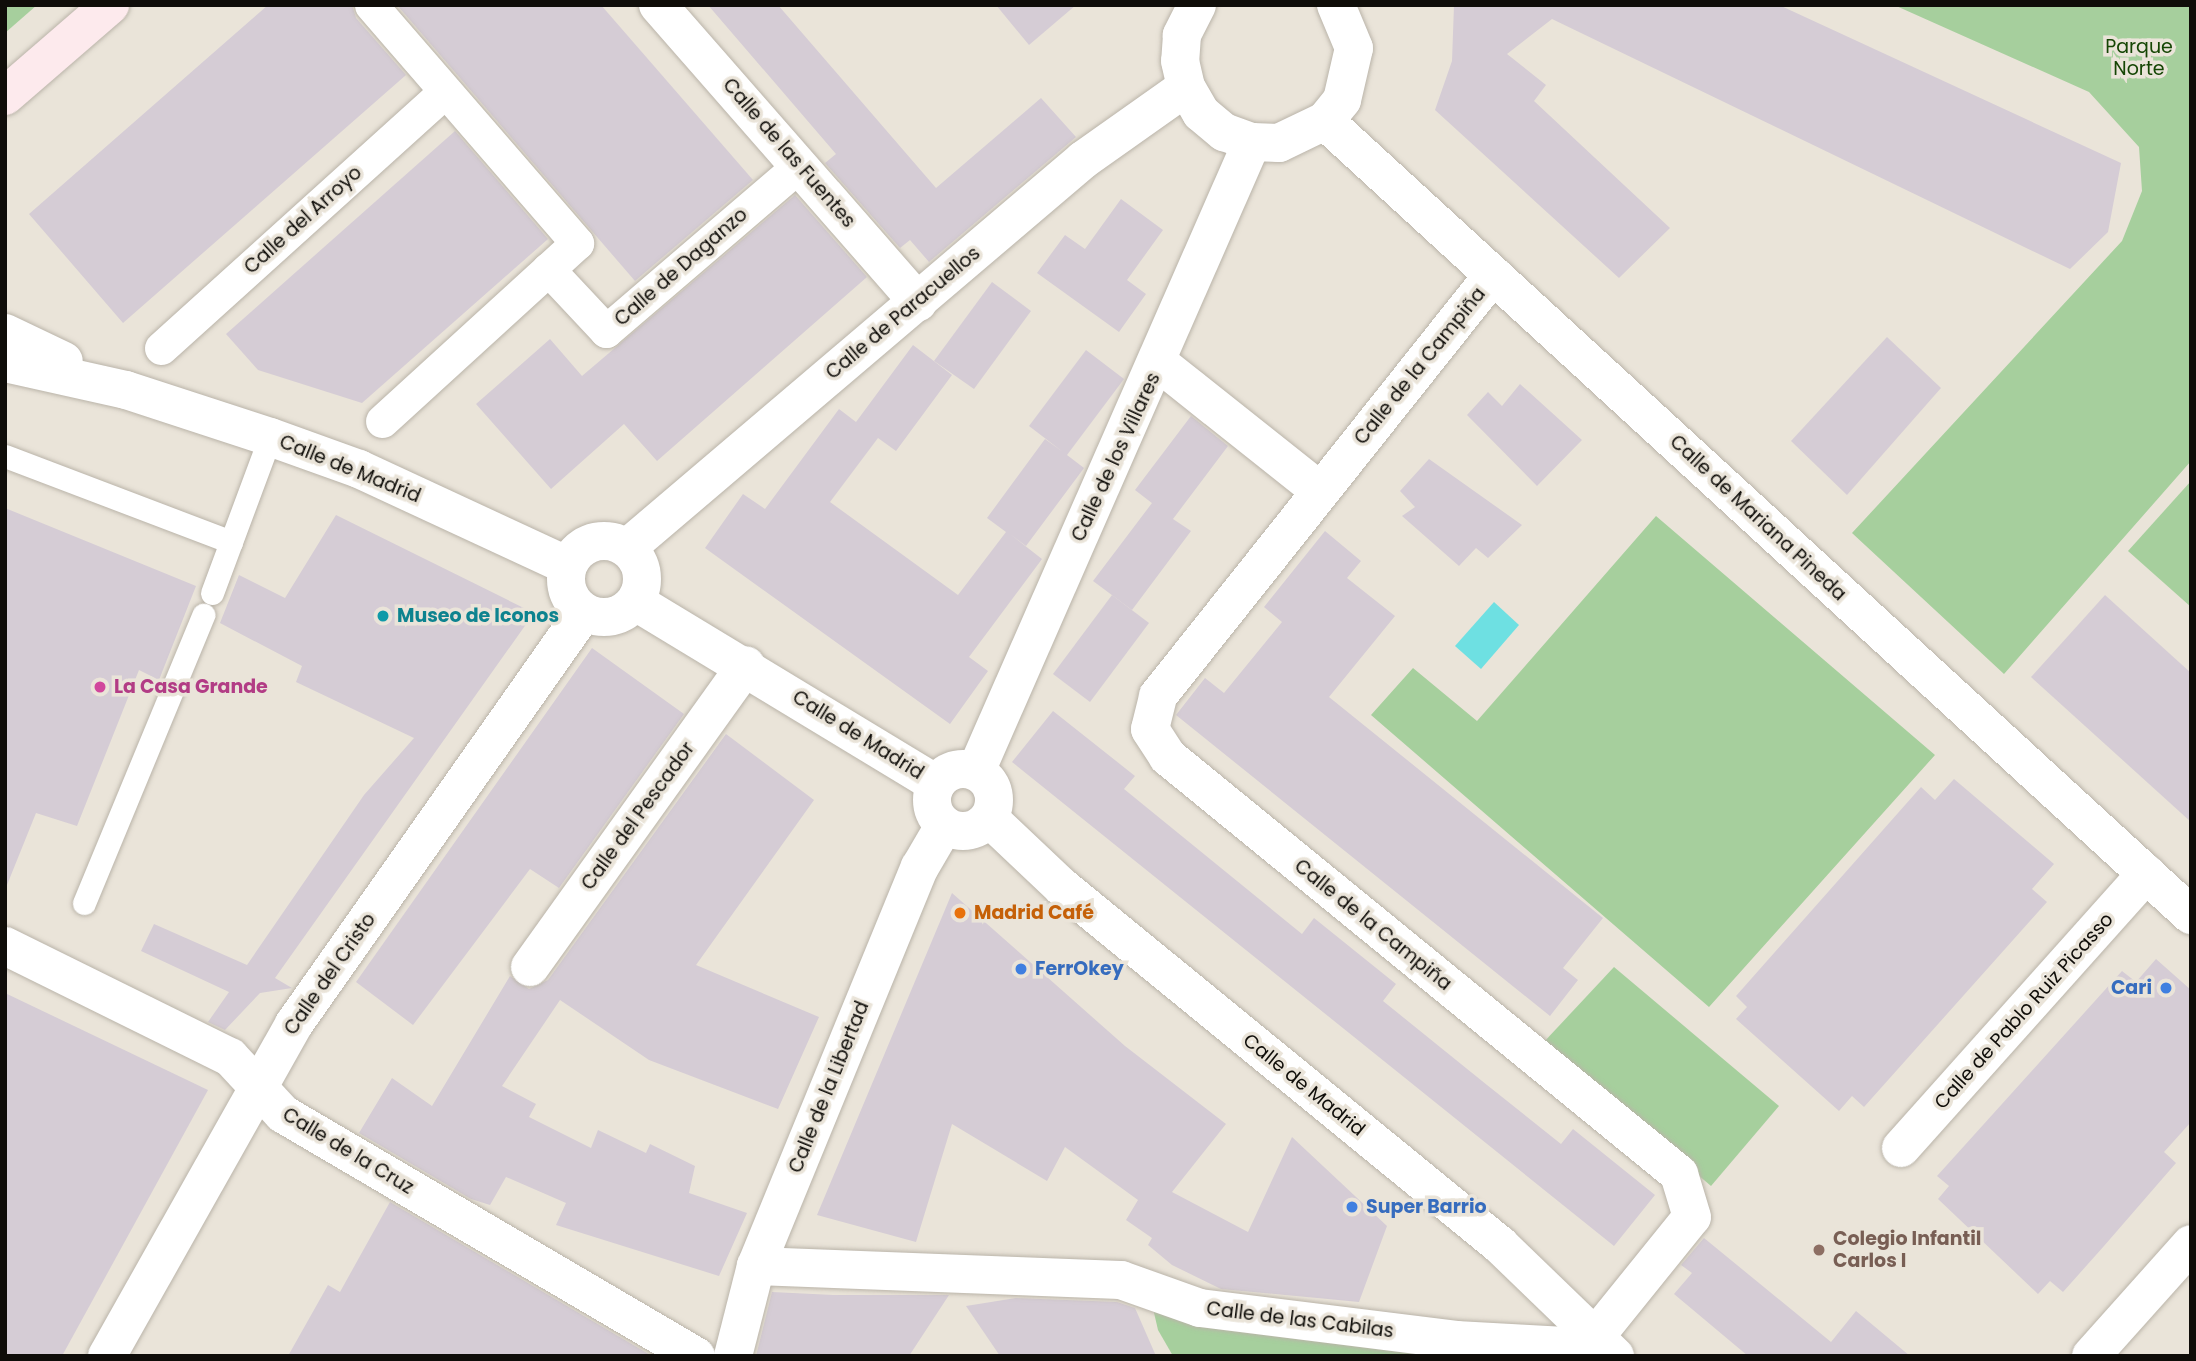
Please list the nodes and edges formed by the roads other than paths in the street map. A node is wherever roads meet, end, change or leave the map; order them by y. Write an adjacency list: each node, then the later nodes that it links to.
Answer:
1 (110, 5): 6 (main road)
2 (372, 5): 8 (street)
3 (658, 5): 12 (street, Calle de las Fuentes)
4 (1197, 5): 7 (street)
5 (1336, 5): 10 (street)
6 (22, 74): 9 (main road)
7 (1186, 87): 11 (street); 15 (street, Calle de Paracuellos)
8 (445, 91): 13 (street); 17 (street, Calle del Arroyo)
9 (5, 96)
10 (1325, 121): 11 (street); 14 (street, Calle de Mariana Pineda)
11 (1252, 142): 19 (street, Calle de los Villares)
12 (800, 165): 13 (street, Calle de Daganzo); 15 (street, Calle de las Fuentes)
13 (548, 269): 21 (street)
14 (1493, 275): 24 (street, Calle de la Campiña); 37 (street, Calle de Mariana Pineda)
15 (918, 302): 26 (street, Calle de Paracuellos)
16 (5, 333): 20 (street, Calle de Madrid)
17 (161, 348)
18 (5, 363): 20 (street, Calle de Madrid)
19 (1159, 363): 24 (street); 33 (street, Calle de los Villares)
20 (126, 390): 22 (street, Calle de Madrid)
21 (382, 421)
22 (270, 437): 25 (lane); 27 (street, Calle de Madrid)
23 (5, 456): 25 (lane)
24 (1320, 491): 46 (street, Calle de la Campiña)
25 (232, 542): 28 (lane)
26 (627, 548): 27 (street); 29 (street)
27 (568, 566): 30 (street)
28 (212, 593)
29 (636, 602): 30 (street); 32 (street, Calle de Madrid)
30 (584, 612): 42 (street, Calle del Cristo)
31 (203, 615): 38 (lane)
32 (746, 665): 34 (street, Calle de Madrid); 41 (street, Calle del Pescador)
33 (976, 771): 34 (street); 35 (street)
34 (936, 784): 36 (street)
35 (990, 819): 36 (street); 46 (street, Calle de Madrid)
36 (944, 826): 45 (street, Calle de la Libertad)
37 (2146, 874): 39 (street, Calle de Mariana Pineda); 43 (street, Calle de Pablo Ruiz Picasso)
38 (84, 903)
39 (2191, 915)
40 (5, 946): 42 (street, Calle de la Cruz)
41 (530, 968)
42 (257, 1088): 47 (street, Calle del Cristo); 48 (street, Calle de la Cruz)
43 (1901, 1148)
44 (2191, 1244): 50 (street)
45 (756, 1266): 46 (street, Calle de las Cabilas); 49 (street, Calle de la Libertad)
46 (1605, 1346)
47 (107, 1356)
48 (696, 1356)
49 (733, 1356)
50 (2091, 1356)

